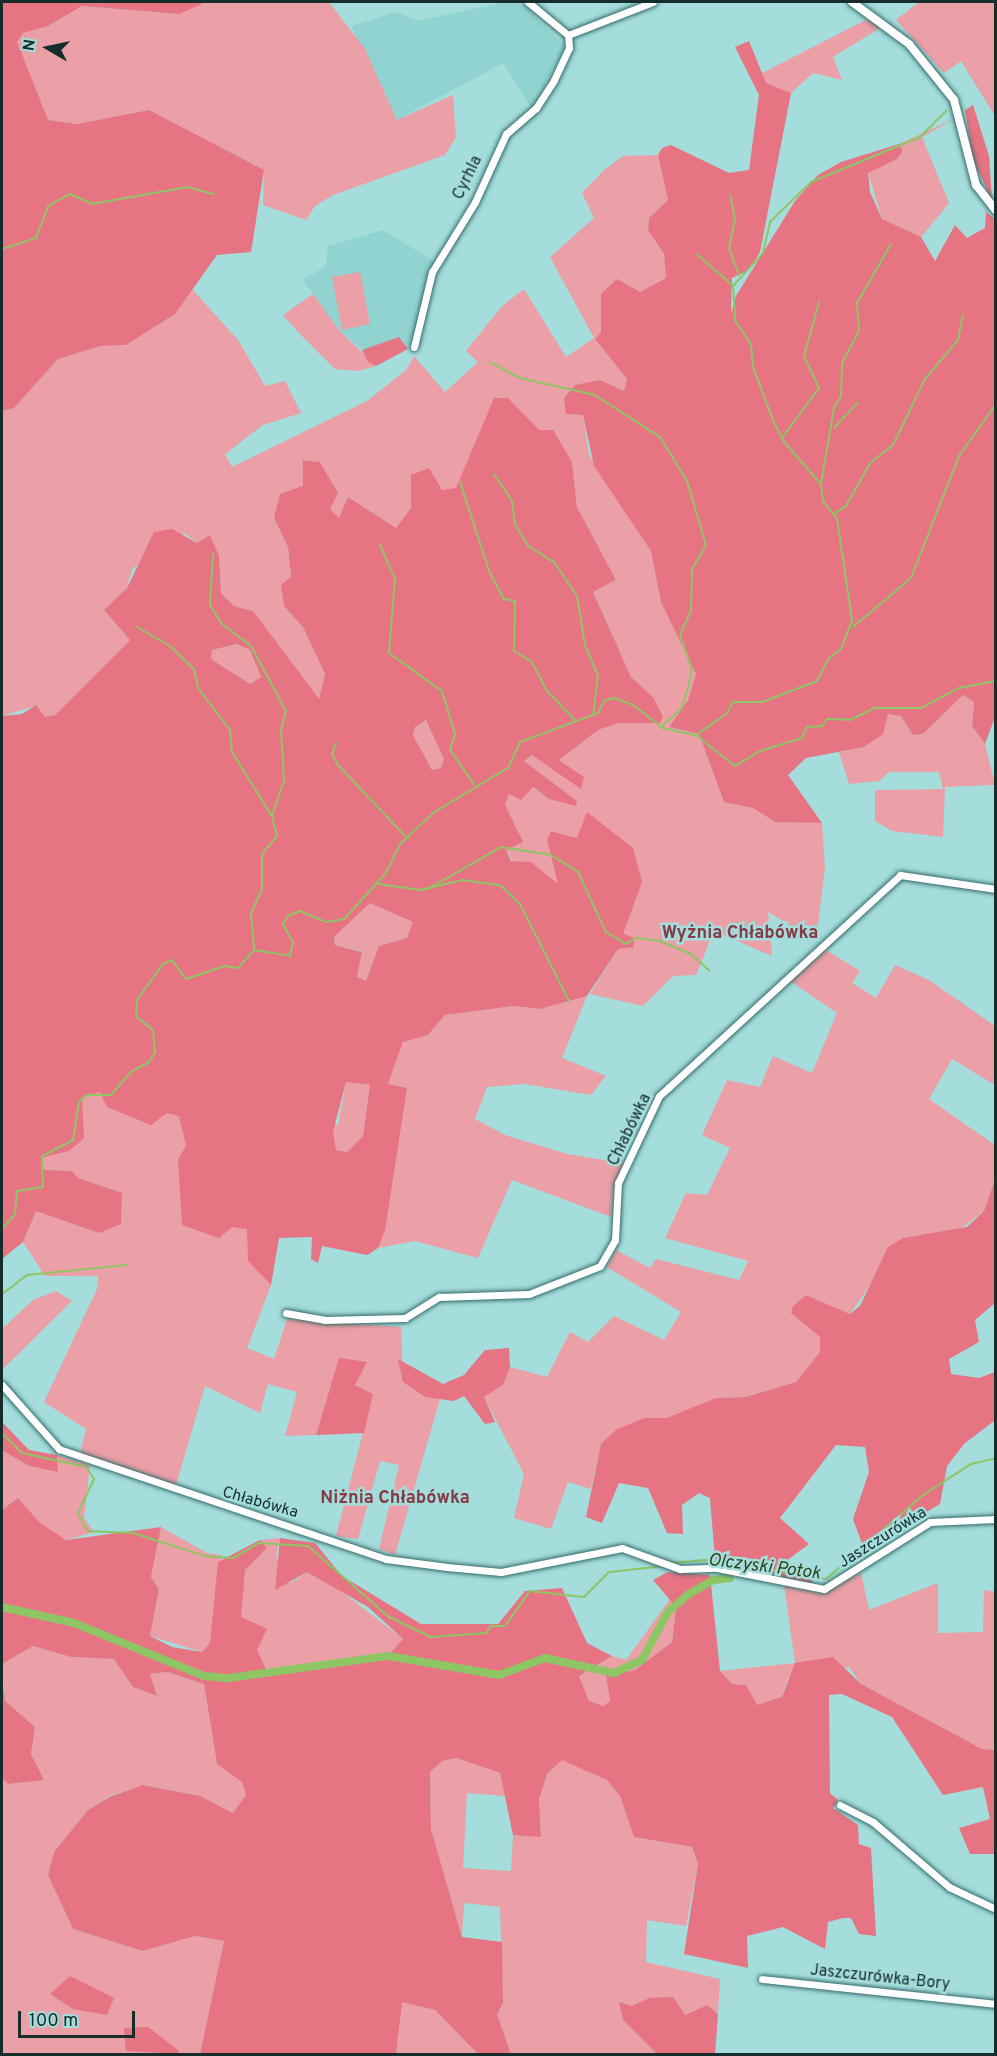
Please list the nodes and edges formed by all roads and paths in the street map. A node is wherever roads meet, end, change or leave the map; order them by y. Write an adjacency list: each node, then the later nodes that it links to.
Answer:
1 (528, 2): 4 (street)
2 (653, 2): 4 (street)
3 (852, 2): 5 (street)
4 (568, 35): 6 (street, Cyrhla)
5 (994, 210)
6 (414, 347)
7 (996, 889): 8 (street, Chłabówka)
8 (286, 1313)
9 (2, 1385): 11 (street, Chłabówka)
10 (996, 1519): 11 (street, Jaszczurówka)
11 (681, 1569)
12 (840, 1805): 13 (street)
13 (996, 1909)
14 (762, 1979): 15 (street, Jaszczurówka-Bory)
15 (996, 2004)

